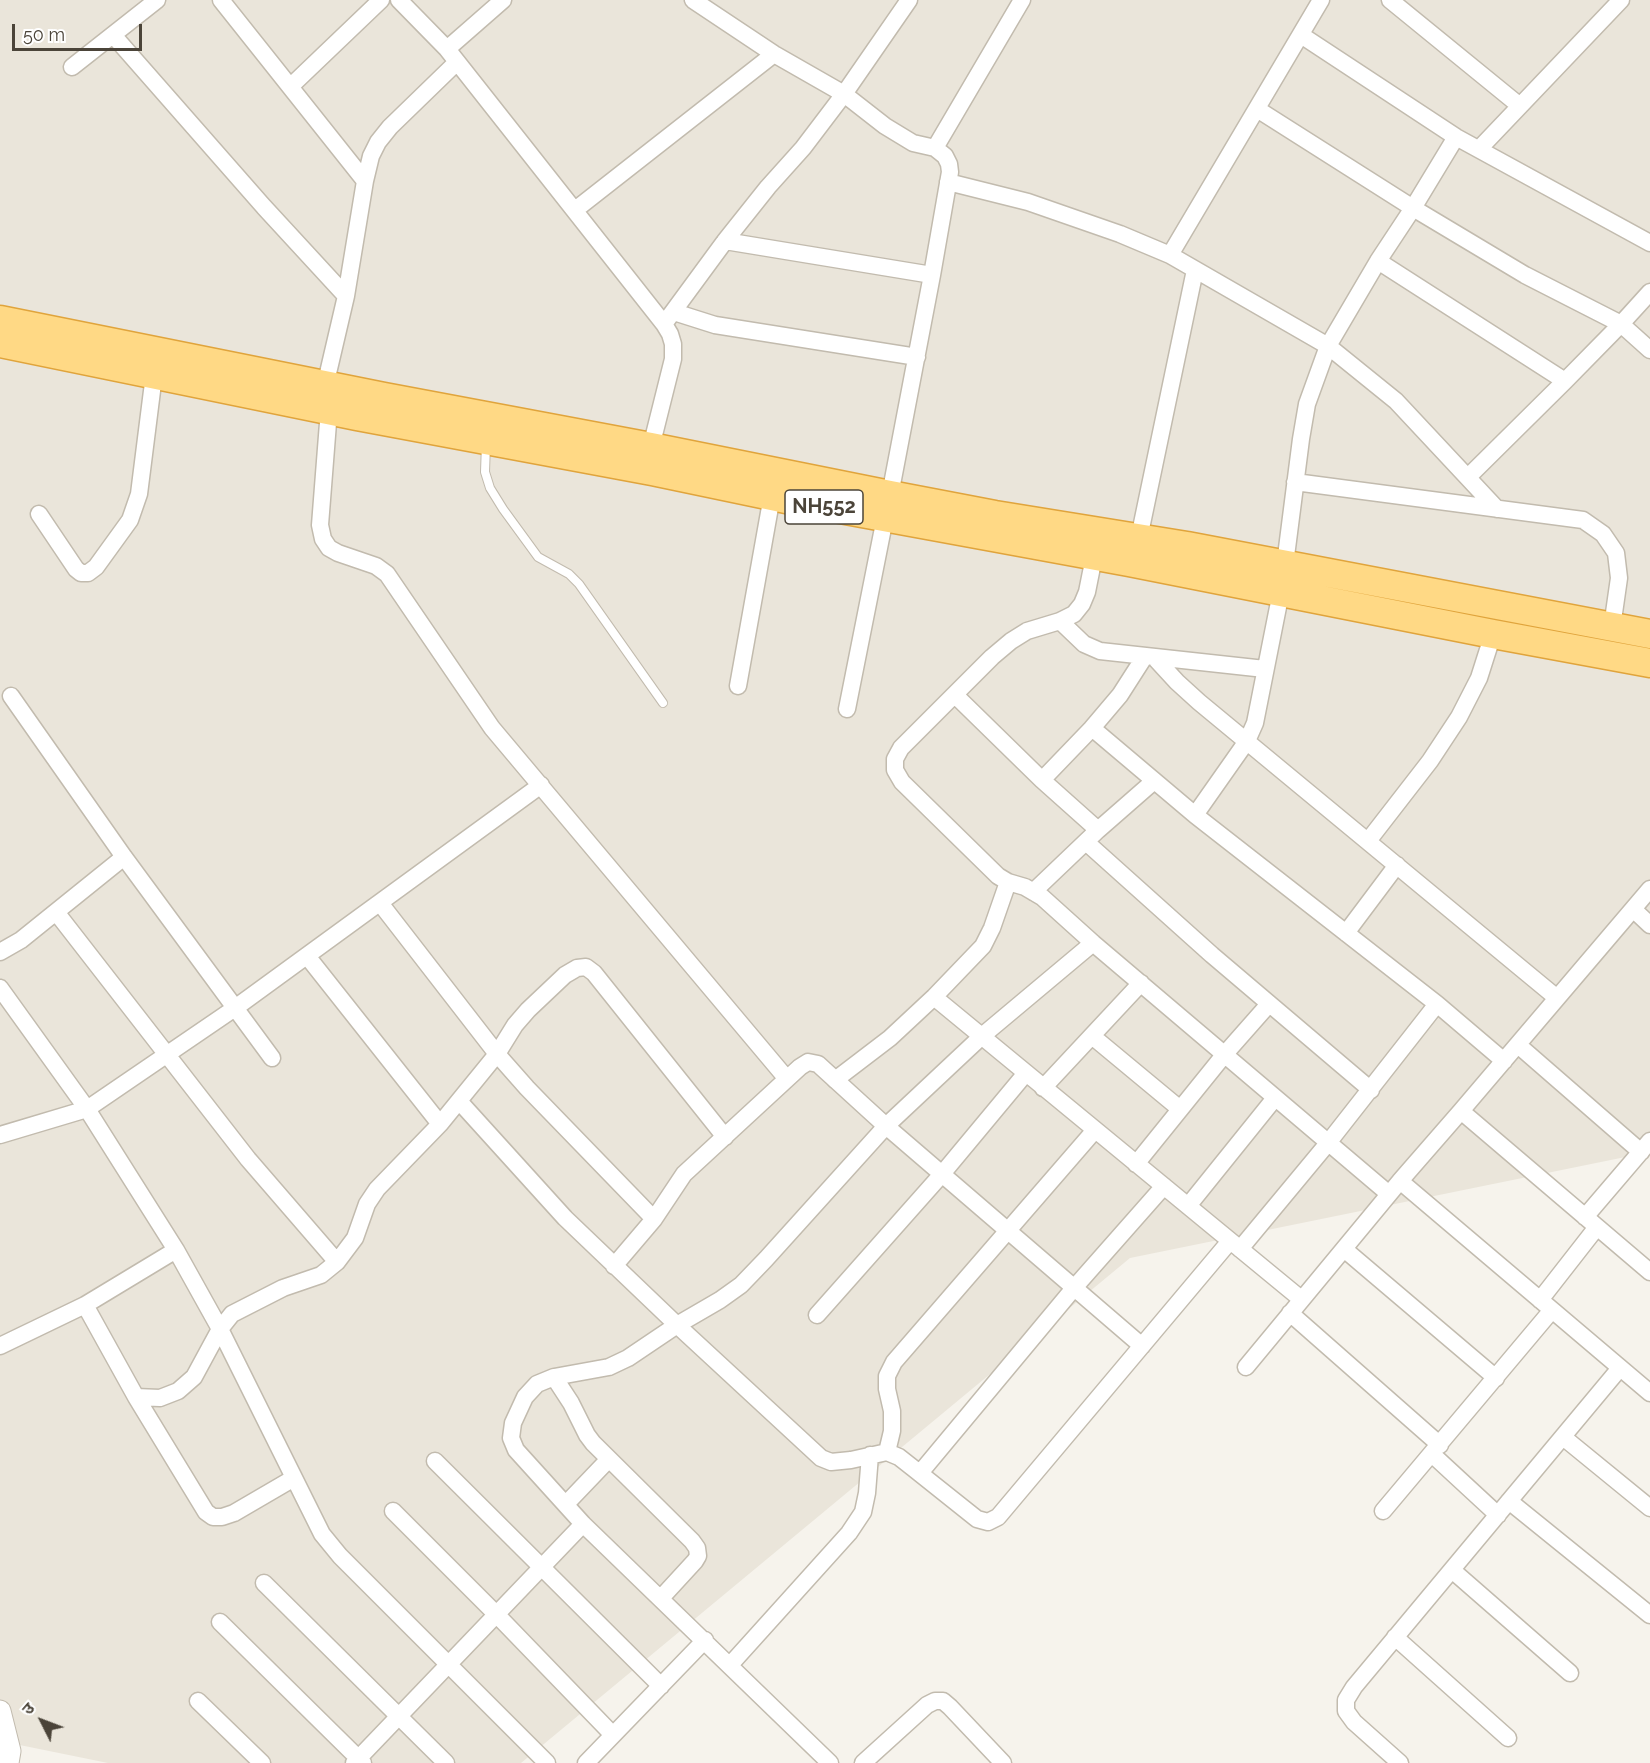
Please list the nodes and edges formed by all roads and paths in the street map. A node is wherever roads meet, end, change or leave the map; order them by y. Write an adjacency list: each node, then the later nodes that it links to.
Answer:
1 (157, 0): 12 (street)
2 (221, 0): 17 (street)
3 (381, 0): 17 (street)
4 (399, 0): 15 (street)
5 (503, 0): 15 (street)
6 (693, 0): 14 (street)
7 (909, 0): 18 (street)
8 (1022, 0): 22 (street)
9 (1321, 0): 13 (street)
10 (1390, 0): 19 (street)
11 (1621, 0): 19 (street)
12 (113, 35): 16 (street); 35 (street)
13 (1301, 35): 20 (street); 21 (street)
14 (774, 54): 18 (street); 27 (street)
15 (452, 56): 24 (street); 27 (street)
16 (72, 67)
17 (291, 86): 24 (street)
18 (844, 94): 22 (street); 28 (street)
19 (1520, 106): 23 (street)
20 (1257, 109): 26 (street); 30 (street)
21 (1456, 136): 23 (street); 26 (street)
22 (935, 148): 25 (street)
23 (1479, 149): 29 (street)
24 (365, 181): 35 (street)
25 (948, 182): 30 (street); 33 (street)
26 (1413, 208): 31 (street); 38 (street)
27 (575, 210): 36 (street)
28 (725, 241): 33 (street); 36 (street)
29 (1650, 243)
30 (1170, 255): 32 (street)
31 (1378, 261): 40 (street); 44 (street)
32 (1195, 270): 40 (street); 54 (street)
33 (932, 275): 42 (street)
34 (1650, 292): 38 (street)
35 (346, 296): 45 (street)
36 (669, 318): 42 (street); 47 (street)
37 (0, 320): 45 (highway, NH552)
38 (1622, 324): 41 (street); 44 (street)
39 (0, 344): 43 (highway, NH552)
40 (1328, 346): 48 (street); 49 (street)
41 (1650, 350)
42 (917, 357): 51 (street)
43 (154, 375): 45 (highway, NH552); 53 (street)
44 (1565, 381): 48 (street)
45 (327, 398): 46 (highway, NH552); 47 (highway, NH552); 73 (street)
46 (486, 441): 50 (highway, NH552); 67 (lane)
47 (651, 447): 51 (highway, NH552)
48 (1468, 477): 52 (street)
49 (1295, 482): 52 (street); 56 (street)
50 (772, 496): 51 (highway, NH552); 64 (street)
51 (887, 506): 54 (highway, NH552); 55 (highway, NH552); 68 (street)
52 (1497, 509): 58 (street)
53 (39, 514)
54 (1139, 538): 56 (highway, NH552)
55 (1094, 556): 56 (highway, NH552); 57 (street)
56 (1283, 578): 58 (highway, NH552); 59 (highway, NH552); 63 (street)
57 (1060, 621): 61 (street); 65 (street)
58 (1612, 627): 60 (highway, NH552)
59 (1492, 634): 62 (highway, NH552); 76 (street)
60 (1650, 634)
61 (1150, 656): 63 (street); 69 (street); 70 (street)
62 (1650, 663)
63 (1265, 669): 70 (street)
64 (738, 686)
65 (955, 694): 71 (street); 79 (street)
66 (10, 696): 77 (street)
67 (663, 703)
68 (847, 709)
69 (1092, 728): 71 (street); 72 (street)
70 (1248, 741): 74 (street); 76 (street)
71 (1042, 780): 75 (street)
72 (1155, 781): 74 (street); 75 (street)
73 (542, 785): 82 (street); 106 (street)
74 (1195, 814): 86 (street)
75 (1092, 836): 81 (street); 94 (street)
76 (1368, 841): 78 (street)
77 (124, 857): 84 (street); 96 (street)
78 (1397, 865): 86 (street); 93 (street)
79 (1008, 882): 81 (street); 92 (street)
80 (1650, 889): 83 (street)
81 (1033, 892): 87 (street)
82 (380, 903): 89 (street); 101 (street)
83 (1633, 909): 85 (street); 93 (street)
84 (56, 912): 88 (street); 100 (street)
85 (1650, 925)
86 (1347, 933): 95 (street)
87 (1093, 943): 90 (street); 97 (street)
88 (0, 952)
89 (307, 956): 96 (street); 115 (street)
90 (1141, 983): 98 (street); 102 (street)
91 (0, 988): 112 (street)
92 (934, 997): 97 (street); 107 (street)
93 (1557, 998): 99 (street)
94 (1269, 1004): 102 (street); 109 (street)
95 (1437, 1004): 104 (street); 109 (street)
96 (235, 1008): 100 (street); 103 (street)
97 (982, 1036): 105 (street); 116 (street)
98 (1092, 1036): 108 (street); 113 (street)
99 (1518, 1045): 104 (street); 121 (street)
100 (168, 1054): 112 (street); 134 (street)
101 (497, 1054): 111 (street); 119 (street); 128 (street)
102 (1224, 1055): 110 (street); 113 (street)
103 (272, 1058)
104 (1504, 1061): 114 (street)
105 (1026, 1073): 108 (street); 123 (street)
106 (787, 1079): 107 (street); 119 (street)
107 (835, 1080): 116 (street)
108 (1044, 1088): 117 (street)
109 (1371, 1090): 120 (street)
110 (1275, 1098): 120 (street); 127 (street)
111 (459, 1101): 115 (street); 135 (street)
112 (87, 1109): 118 (street); 133 (street)
113 (1180, 1109): 122 (street)
114 (1461, 1111): 124 (street); 129 (street)
115 (440, 1124): 134 (street)
116 (886, 1126): 123 (street); 143 (street)
117 (1095, 1130): 122 (street); 130 (street)
118 (0, 1135)
119 (725, 1137): 128 (street)
120 (1328, 1143): 126 (street); 131 (street)
121 (1645, 1147): 129 (street)
122 (1136, 1164): 125 (street)
123 (942, 1174): 130 (street); 142 (street)
124 (1400, 1181): 126 (street); 140 (street)
125 (1164, 1186): 127 (street); 137 (street)
126 (1389, 1194): 132 (street)
127 (1188, 1206): 131 (street)
128 (654, 1219): 135 (street)
129 (1591, 1222): 136 (street); 140 (street)
130 (1007, 1230): 137 (street); 155 (street)
131 (1235, 1245): 138 (street); 146 (street)
132 (1344, 1249): 138 (street); 150 (street)
133 (177, 1250): 139 (street); 144 (street)
134 (337, 1262): 144 (street)
135 (614, 1266): 143 (street)
136 (1650, 1272)
137 (1074, 1288): 146 (street); 159 (street)
138 (1301, 1299): 141 (street)
139 (85, 1305): 145 (street); 152 (street)
140 (1546, 1305): 148 (street); 150 (street)
141 (1290, 1313): 147 (street); 154 (street)
142 (817, 1315)
143 (677, 1325): 149 (street); 156 (street)
144 (220, 1329): 152 (street); 160 (street)
145 (0, 1346)
146 (1142, 1346): 159 (street)
147 (1246, 1367)
148 (1620, 1368): 151 (street); 153 (street)
149 (554, 1377): 157 (street); 162 (street)
150 (1496, 1378): 154 (street)
151 (1650, 1393)
152 (136, 1397): 160 (street)
153 (1563, 1437): 161 (street); 163 (street)
154 (1436, 1449): 165 (street); 166 (street)
155 (887, 1452): 156 (street); 159 (street)
156 (870, 1455): 177 (street)
157 (609, 1459): 162 (street); 171 (street)
158 (435, 1461): 168 (street)
159 (920, 1473)
160 (294, 1478): 178 (street)
161 (1509, 1501): 166 (street); 173 (street)
162 (566, 1504): 167 (street)
163 (1650, 1508)
164 (393, 1511): 172 (street)
165 (1383, 1511)
166 (1498, 1515): 169 (street)
167 (584, 1524): 168 (street); 171 (street)
168 (541, 1568): 172 (street); 180 (street)
169 (1452, 1570): 175 (street); 179 (street)
170 (264, 1583): 183 (street)
171 (661, 1598): 176 (street)
172 (497, 1615): 178 (street); 184 (street)
173 (1650, 1615)
174 (220, 1622): 187 (street)
175 (1395, 1637): 185 (street); 195 (street)
176 (705, 1640): 177 (street); 180 (street)
177 (730, 1665): 193 (street)
178 (448, 1666): 183 (street); 191 (street)
179 (1570, 1673)
180 (661, 1686): 184 (street)
181 (198, 1701): 189 (street)
182 (0, 1711): 188 (street)
183 (400, 1716): 187 (street); 190 (street)
184 (613, 1735): 192 (street)
185 (1509, 1738)
186 (872, 1760): 194 (street)
187 (358, 1761)
188 (8, 1763)
189 (262, 1763)
190 (447, 1763)
191 (547, 1763)
192 (586, 1763)
193 (830, 1763)
194 (1003, 1763)
195 (1400, 1763)

